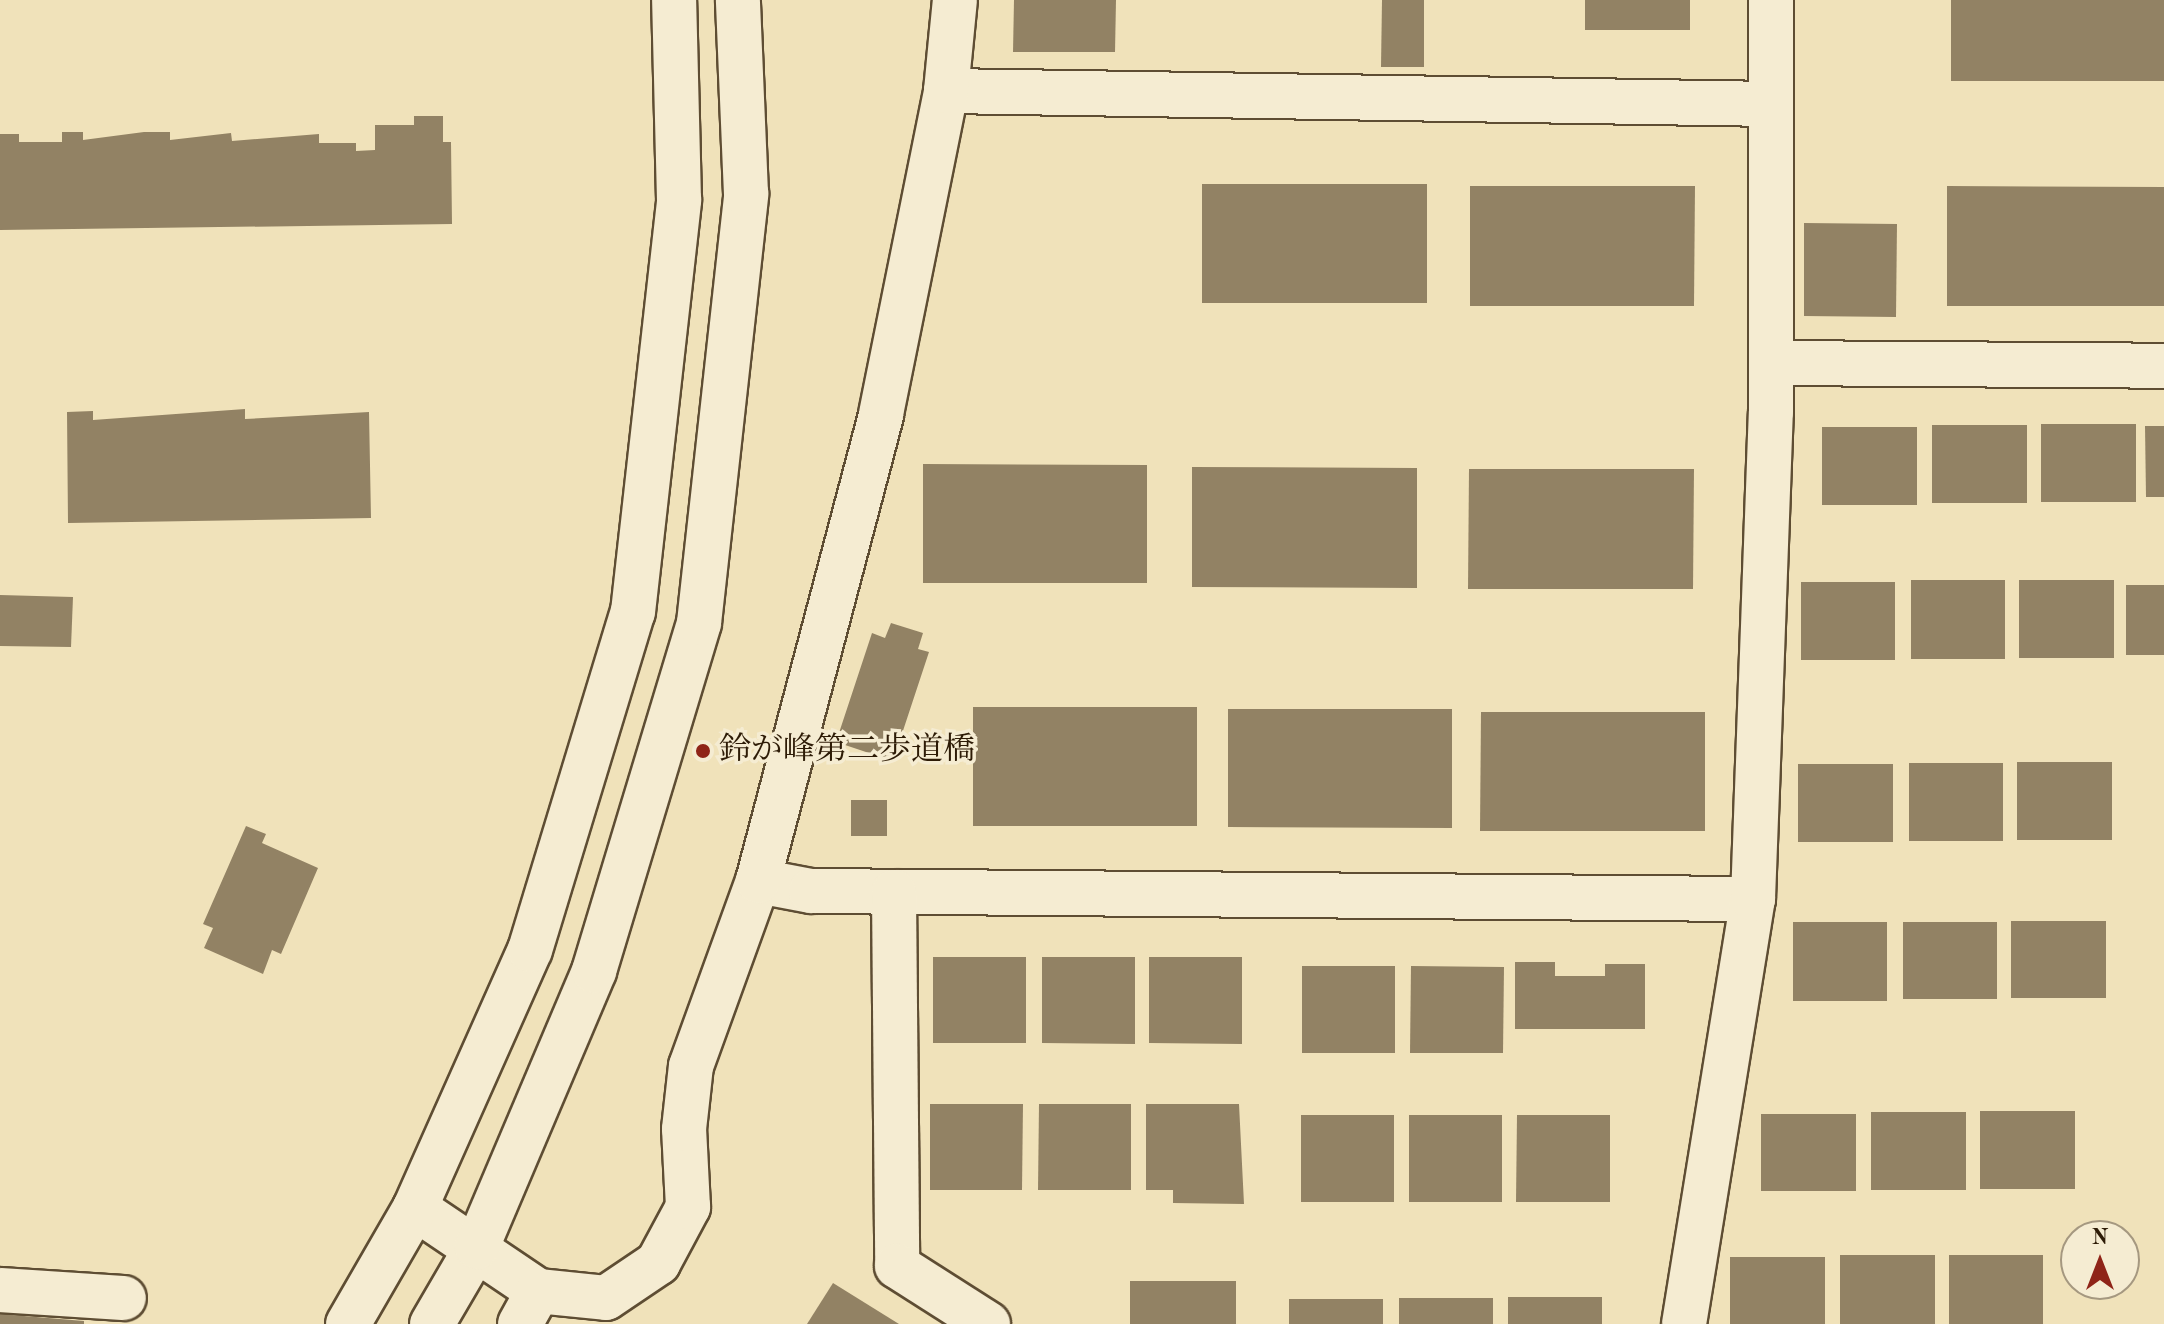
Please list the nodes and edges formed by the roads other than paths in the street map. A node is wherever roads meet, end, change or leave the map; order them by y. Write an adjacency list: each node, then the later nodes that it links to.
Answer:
1 (674, 0): 12 (street)
2 (738, 0): 13 (street)
3 (955, 0): 5 (street)
4 (1771, 0): 6 (street)
5 (946, 91): 6 (street); 9 (street)
6 (1769, 104): 7 (street)
7 (1771, 363): 8 (street); 11 (street)
8 (2164, 366)
9 (758, 881): 10 (street); 16 (street)
10 (894, 892): 11 (street); 19 (street)
11 (1753, 899): 20 (street)
12 (415, 1208): 13 (street); 17 (street)
13 (477, 1247): 16 (street); 18 (street)
14 (0, 1290): 15 (street)
15 (124, 1298)
16 (529, 1308)
17 (348, 1324)
18 (432, 1324)
19 (988, 1324)
20 (1684, 1324)

